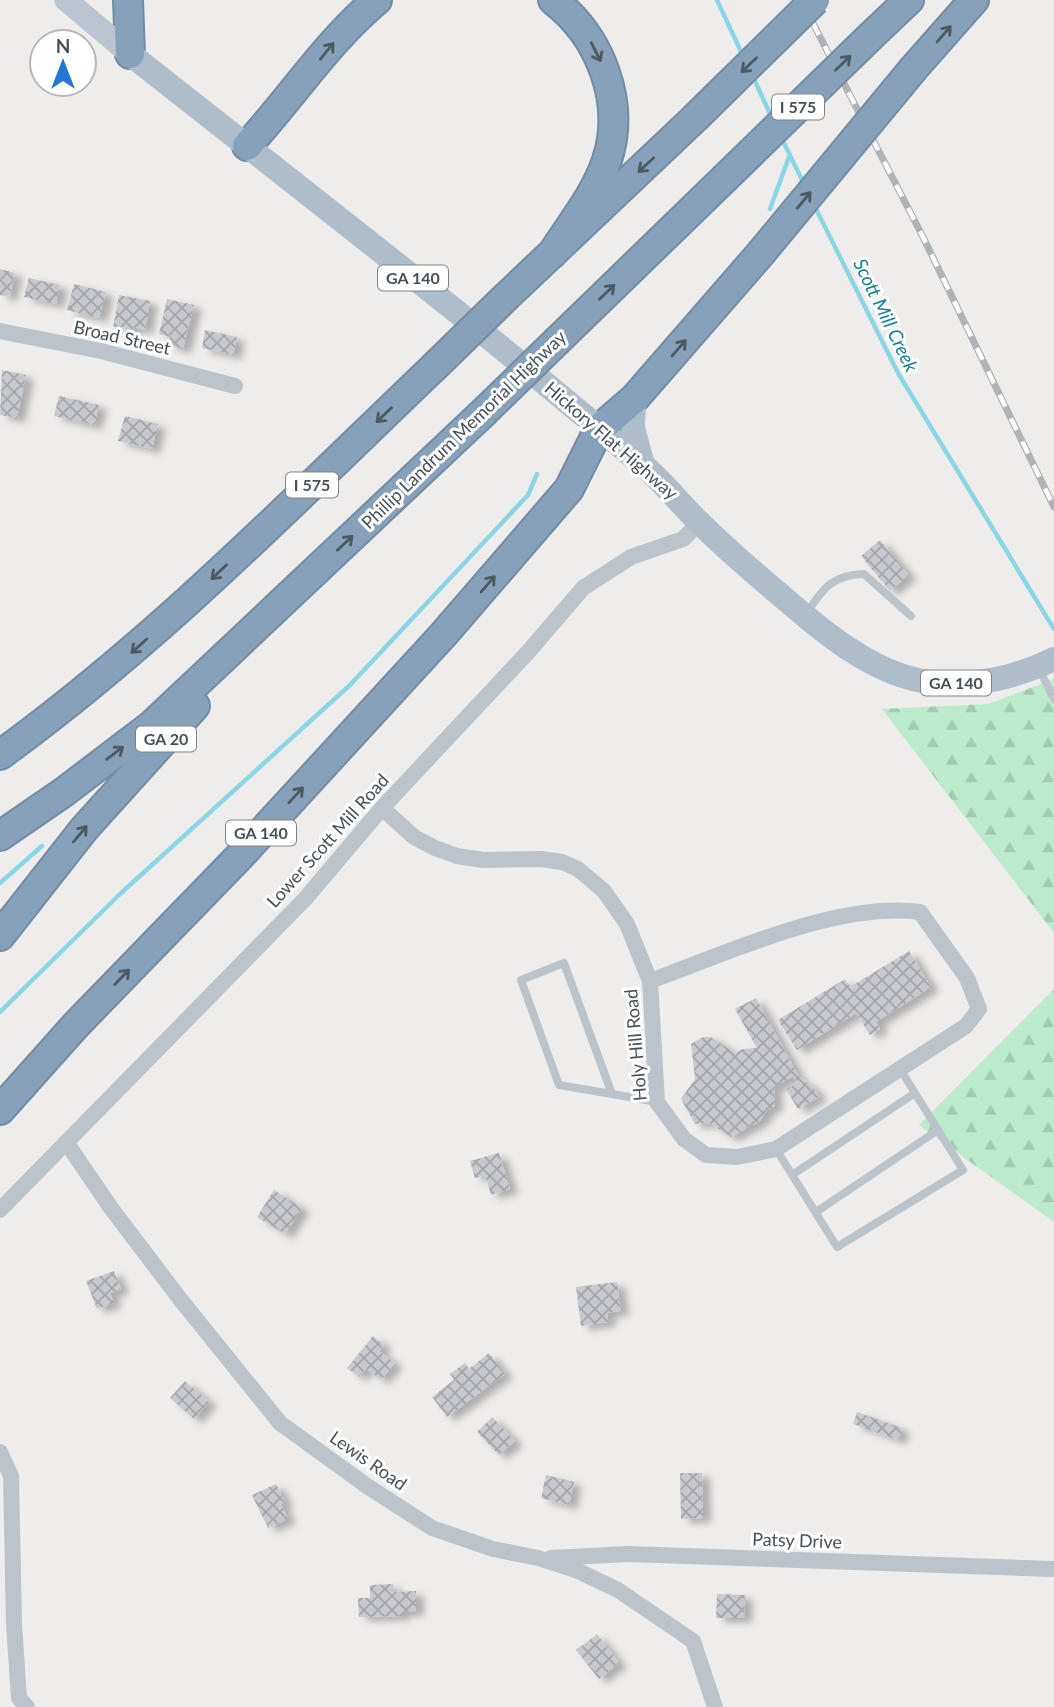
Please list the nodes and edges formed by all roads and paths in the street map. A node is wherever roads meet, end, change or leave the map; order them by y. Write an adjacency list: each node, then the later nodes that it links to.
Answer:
1 (66, 0): 8 (street, Hickory Flat Highway)
2 (128, 0): 8 (highway)
3 (377, 0): 9 (highway, one-way to 3)
4 (553, 0): 10 (highway, one-way to 10)
5 (815, 0): 10 (highway, I 575, one-way to 10, bridge)
6 (909, 0): 17 (highway, Phillip Landrum Memorial Highway / I 575, one-way to 6, bridge)
7 (974, 0): 13 (highway, one-way to 7, bridge)
8 (130, 54): 9 (main road, Hickory Flat Highway)
9 (247, 146): 14 (main road, Hickory Flat Highway / GA 140)
10 (552, 254): 22 (highway, I 575, one-way to 22, bridge)
11 (0, 331): 12 (street, Broad Street)
12 (235, 386)
13 (634, 399): 14 (highway); 15 (main road)
14 (598, 429): 15 (main road, Hickory Flat Highway / GA 140); 27 (highway, GA 140, one-way to 14)
15 (643, 465): 16 (main road, Hickory Flat Highway / GA 140)
16 (699, 523): 18 (main road, Hickory Flat Highway / GA 140); 23 (street, Lower Scott Mill Road)
17 (296, 590): 24 (highway, Phillip Landrum Memorial Highway / I 575, one-way to 17); 25 (highway, GA 20, one-way to 17)
18 (804, 616): 19 (lane); 20 (main road, Hickory Flat Highway / GA 140)
19 (911, 616)
20 (1046, 663): 21 (lane)
21 (1054, 699)
22 (0, 755)
23 (382, 808): 26 (street, Holy Hill Road); 35 (street, Lower Scott Mill Road)
24 (0, 836)
25 (0, 936)
26 (650, 981): 28 (street); 32 (street, Holy Hill Road)
27 (75, 1027): 29 (highway, GA 140); 33 (highway)
28 (900, 1069): 30 (lane); 36 (street)
29 (0, 1092)
30 (915, 1093): 34 (lane); 37 (lane)
31 (612, 1094): 31 (lane); 32 (lane)
32 (657, 1102): 36 (street, Holy Hill Road)
33 (0, 1110)
34 (938, 1130): 39 (lane); 39 (lane)
35 (66, 1142): 38 (street, Lower Scott Mill Road); 41 (street, Lewis Road)
36 (776, 1149): 37 (lane)
37 (792, 1175): 39 (lane)
38 (0, 1210)
39 (816, 1212)
40 (0, 1452): 43 (street)
41 (538, 1558): 42 (street, Patsy Drive); 44 (street, Lewis Road)
42 (1054, 1569)
43 (27, 1707)
44 (715, 1707)

